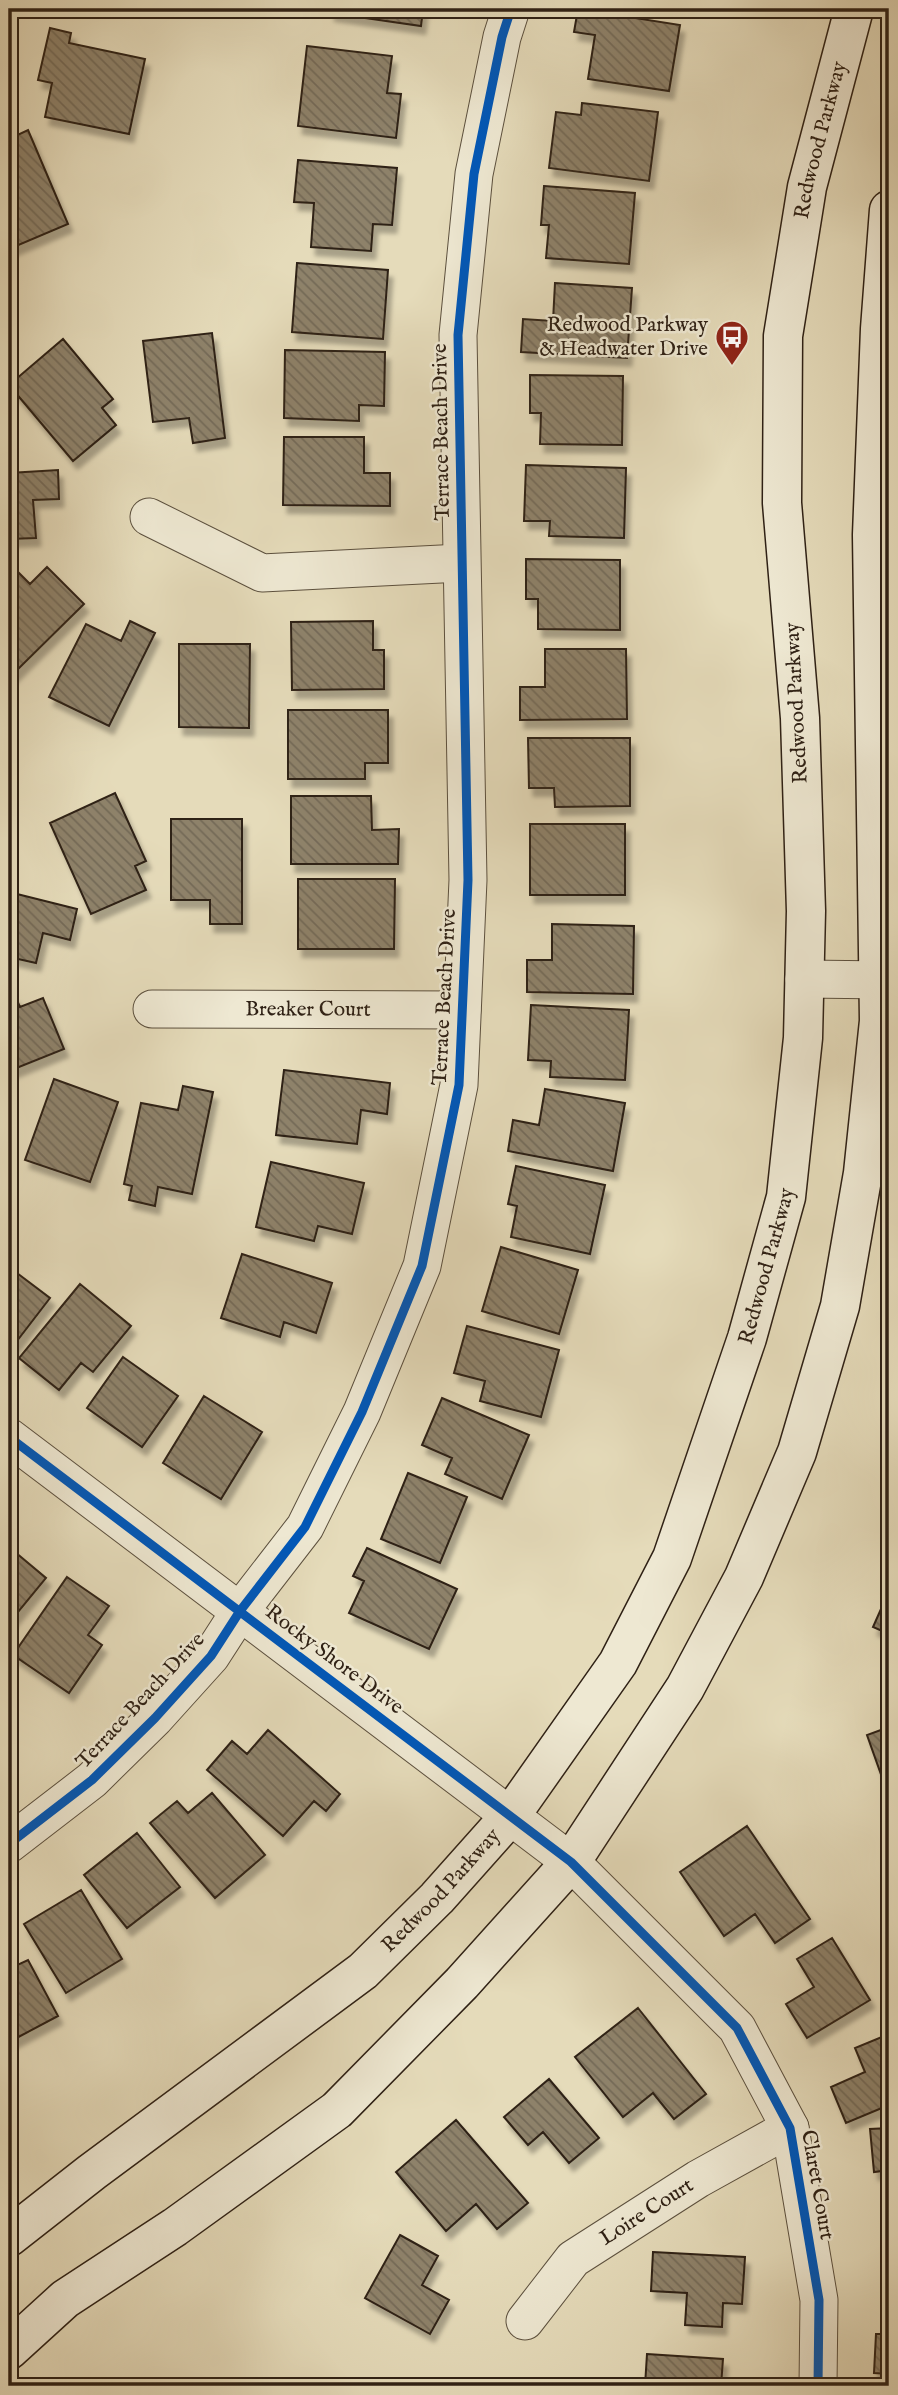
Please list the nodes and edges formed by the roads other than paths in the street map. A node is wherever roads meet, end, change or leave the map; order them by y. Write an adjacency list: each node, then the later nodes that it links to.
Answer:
1 (510, 9): 5 (street, Terrace Beach Drive)
2 (854, 9): 6 (main road, Redwood Parkway)
3 (889, 210): 7 (main road)
4 (149, 517): 5 (street)
5 (461, 562): 9 (street, Terrace Beach Drive)
6 (804, 979): 7 (street); 12 (main road, Redwood Parkway)
7 (884, 980): 14 (main road)
8 (152, 1009): 9 (street, Breaker Court)
9 (463, 1010): 11 (street, Terrace Beach Drive)
10 (9, 1437): 11 (street, Rocky Shore Drive)
11 (240, 1611): 12 (street, Rocky Shore Drive); 13 (street, Terrace Beach Drive)
12 (511, 1815): 14 (street, Rocky Shore Drive); 16 (main road, Redwood Parkway)
13 (9, 1844)
14 (570, 1862): 15 (street, Claret Court); 18 (main road)
15 (790, 2128): 17 (street, Loire Court); 19 (street, Claret Court)
16 (9, 2237)
17 (525, 2321)
18 (9, 2350)
19 (818, 2386)

